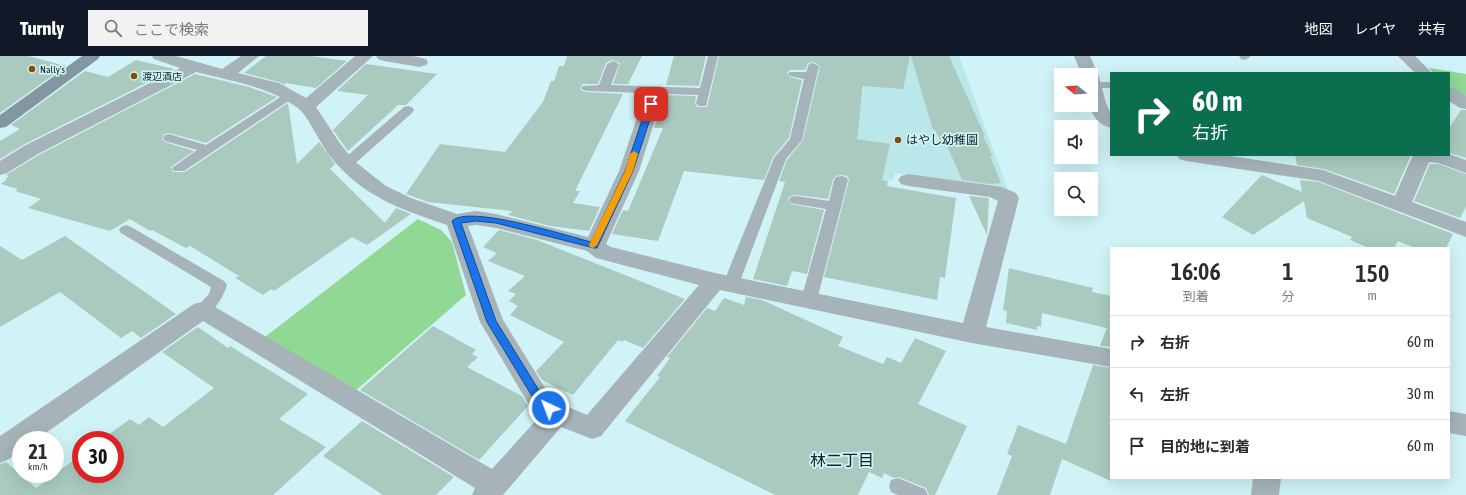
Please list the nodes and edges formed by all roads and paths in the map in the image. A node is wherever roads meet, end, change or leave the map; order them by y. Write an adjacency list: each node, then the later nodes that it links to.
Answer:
1 (92, 56): 29 (street)
2 (160, 56): 12 (street)
3 (251, 56): 15 (street)
4 (365, 56): 25 (street)
5 (384, 56): 9 (street)
6 (1082, 56): 13 (street)
7 (1406, 56): 14 (street)
8 (712, 60): 11 (lane); 21 (lane)
9 (420, 62)
10 (612, 64): 20 (lane)
11 (724, 65)
12 (194, 67): 15 (street); 36 (street)
13 (1087, 68)
14 (1423, 72)
15 (226, 74): 23 (street)
16 (794, 74): 46 (lane)
17 (1098, 81): 18 (lane)
18 (1110, 85)
19 (587, 88): 20 (lane)
20 (604, 88): 21 (lane)
21 (656, 91): 45 (street)
22 (1450, 94): 24 (street)
23 (289, 96): 25 (street); 31 (lane)
24 (1466, 104)
25 (307, 106): 33 (street)
26 (408, 110): 33 (lane)
27 (1098, 111): 28 (street)
28 (1110, 122)
29 (0, 123)
30 (169, 138): 31 (lane)
31 (206, 149): 35 (lane)
32 (1193, 156): 40 (street)
33 (346, 164): 42 (street)
34 (1466, 167): 40 (street)
35 (178, 168)
36 (0, 169)
37 (841, 180): 41 (lane)
38 (908, 180): 49 (street)
39 (796, 200): 41 (lane)
40 (1400, 205): 44 (street)
41 (835, 206): 47 (lane)
42 (456, 221): 45 (street); 51 (street)
43 (126, 230): 48 (lane)
44 (1466, 230)
45 (594, 246): 46 (street)
46 (723, 283): 47 (street); 51 (street)
47 (809, 300): 49 (street)
48 (202, 310): 54 (street); 57 (street)
49 (972, 334): 50 (street)
50 (1110, 358)
51 (557, 414): 57 (street)
52 (1450, 422): 53 (street)
53 (1466, 425)
54 (0, 451)
55 (1267, 479): 59 (street)
56 (898, 486): 58 (lane)
57 (491, 490)
58 (918, 495)
59 (1265, 495)

